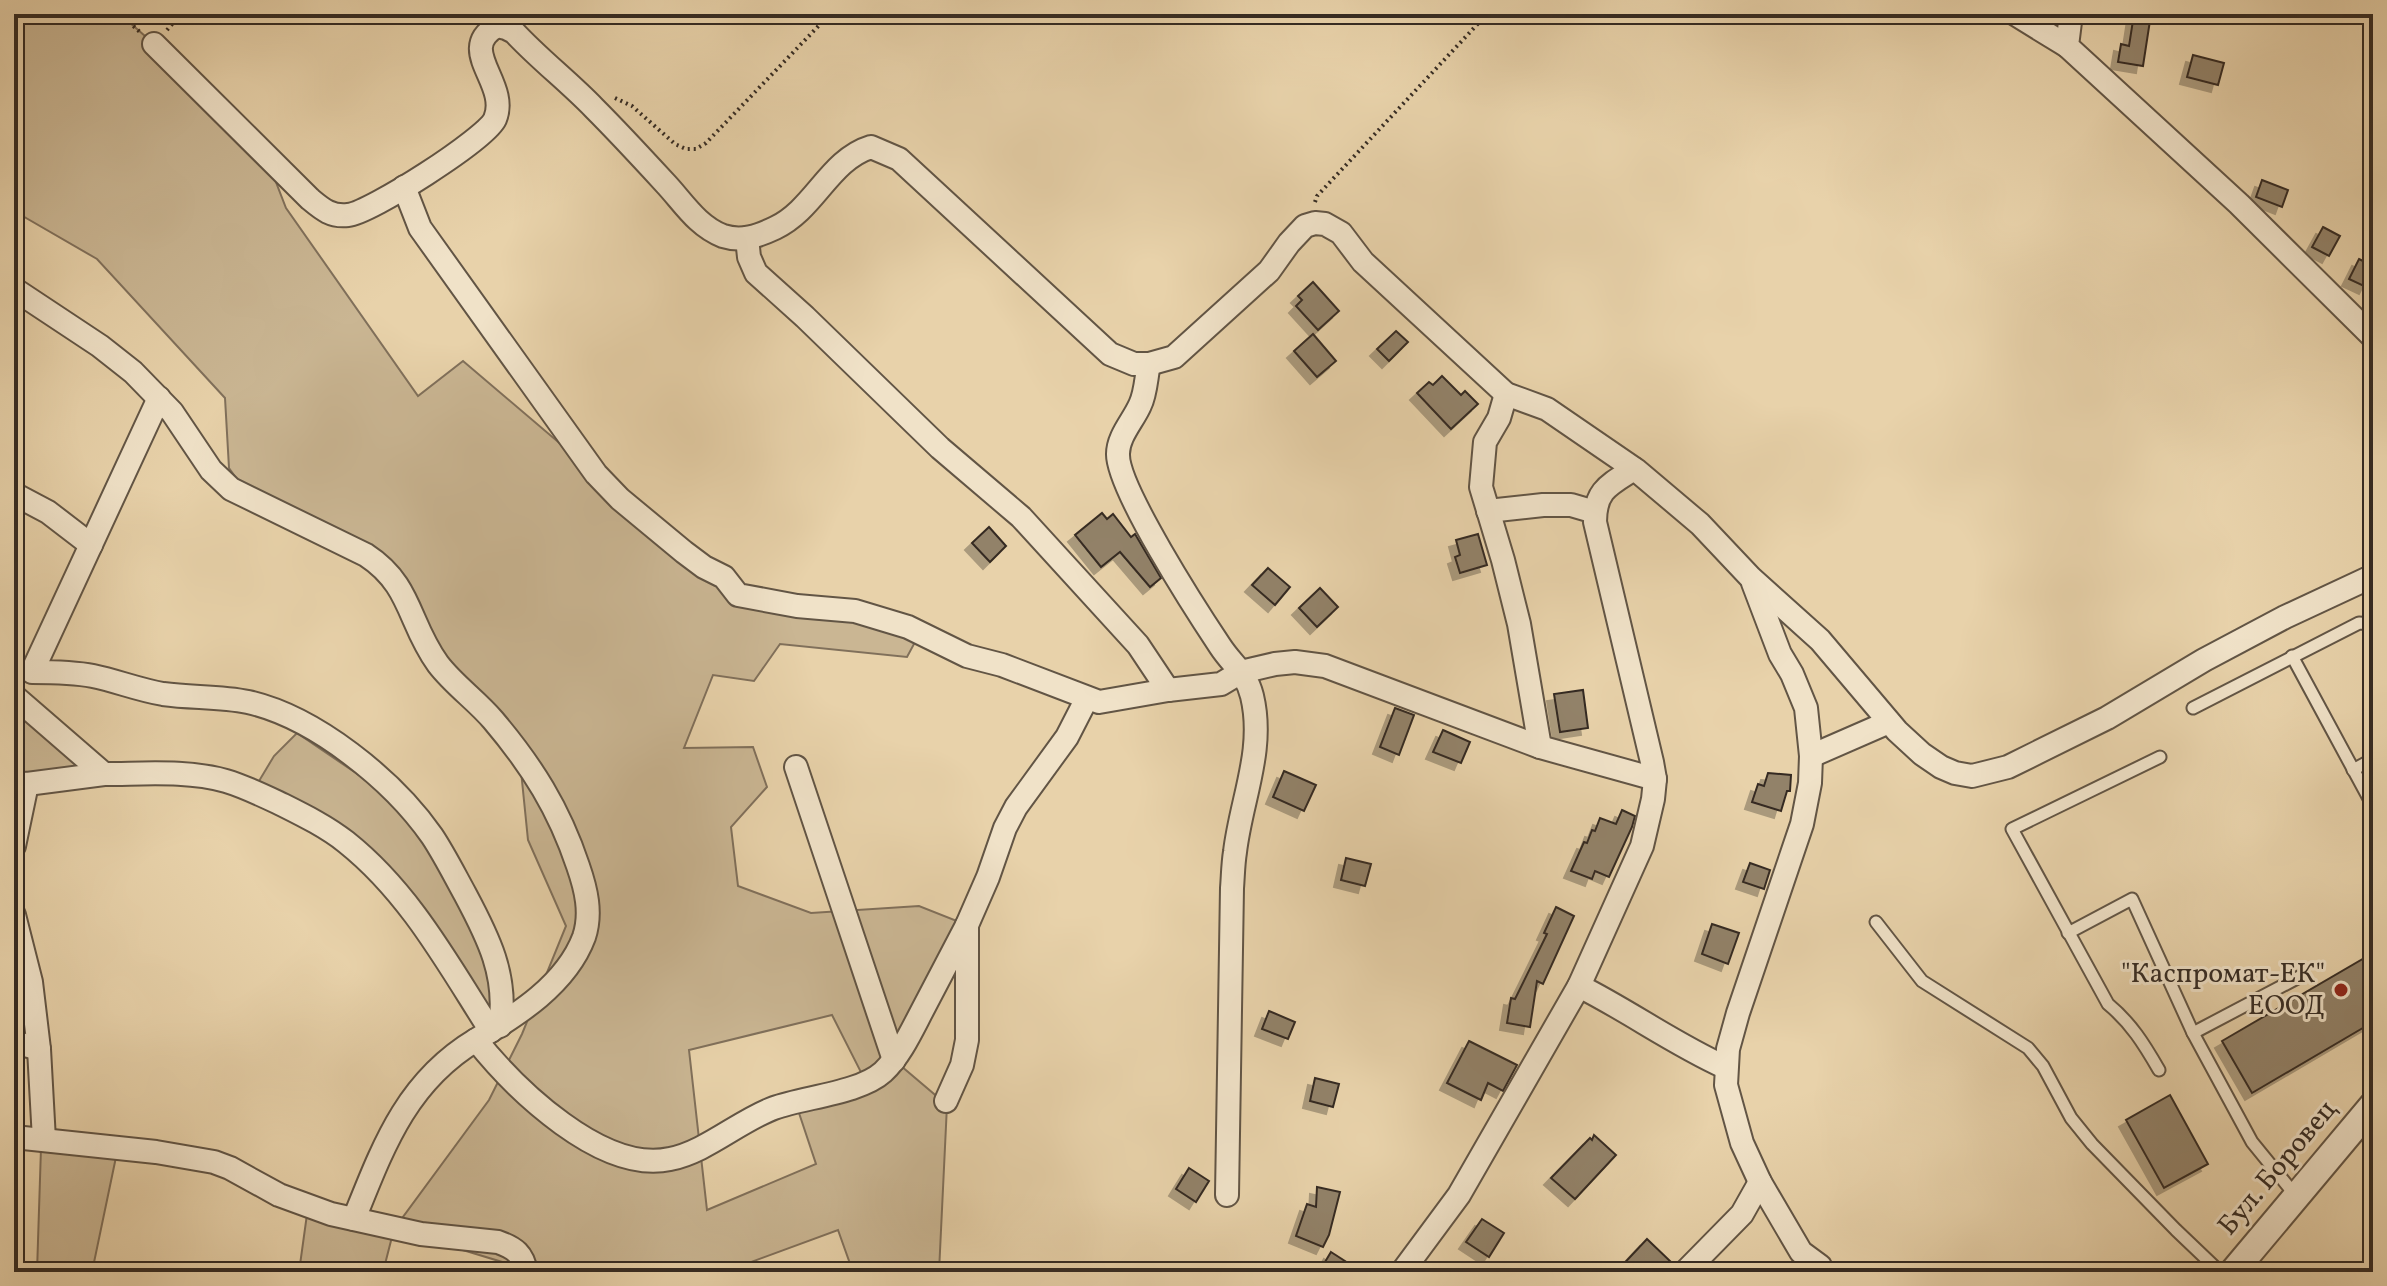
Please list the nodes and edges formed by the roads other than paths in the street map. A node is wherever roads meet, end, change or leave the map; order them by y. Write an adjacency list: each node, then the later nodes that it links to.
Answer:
1 (2015, 14): 4 (street)
2 (2071, 14): 4 (street)
3 (154, 44): 5 (street)
4 (2067, 46): 8 (street)
5 (404, 187): 6 (street); 25 (street)
6 (747, 238): 9 (street); 23 (street)
7 (14, 289): 11 (street)
8 (2373, 337)
9 (1149, 364): 10 (street); 21 (street)
10 (1506, 394): 12 (street); 14 (street)
11 (159, 398): 16 (street); 45 (street)
12 (1634, 469): 15 (street); 18 (street)
13 (14, 494): 16 (street)
14 (1488, 511): 15 (street); 28 (street)
15 (1595, 512): 35 (street)
16 (91, 545): 22 (street)
17 (2373, 576): 27 (street)
18 (1751, 578): 27 (street); 29 (street)
19 (2373, 624): 20 (lane)
20 (2292, 656): 26 (lane); 33 (lane)
21 (1241, 672): 23 (street); 28 (street); 57 (street)
22 (23, 673): 45 (street)
23 (1168, 690): 25 (street)
24 (14, 696): 34 (street)
25 (1087, 698): 41 (street)
26 (2193, 708)
27 (1889, 722): 29 (street)
28 (1540, 747): 35 (street)
29 (1811, 756): 50 (street)
30 (2160, 757): 42 (lane)
31 (2373, 759): 33 (lane)
32 (796, 767): 49 (street)
33 (2353, 770): 37 (lane)
34 (104, 774): 36 (street); 45 (street)
35 (1655, 779): 44 (street)
36 (20, 783): 38 (street)
37 (2373, 806)
38 (14, 846)
39 (14, 915): 48 (street)
40 (1876, 922): 64 (lane)
41 (967, 925): 49 (street); 52 (street)
42 (2068, 933): 46 (lane); 51 (lane)
43 (2301, 976): 46 (lane)
44 (1579, 986): 50 (street); 61 (street)
45 (489, 1032): 49 (street); 59 (street)
46 (2193, 1033): 58 (lane)
47 (14, 1042): 48 (street)
48 (39, 1049): 55 (street)
49 (894, 1060)
50 (1725, 1067): 56 (street)
51 (2159, 1070)
52 (946, 1101)
53 (2373, 1105): 58 (street, Бул. Боровец)
54 (14, 1137): 55 (street)
55 (44, 1140): 59 (street)
56 (1760, 1182): 62 (street); 63 (street)
57 (1227, 1195)
58 (2296, 1197): 65 (street, Бул. Боровец)
59 (354, 1219): 60 (street)
60 (526, 1272)
61 (1402, 1272)
62 (1685, 1272)
63 (1823, 1272)
64 (2220, 1272)
65 (2233, 1272)

